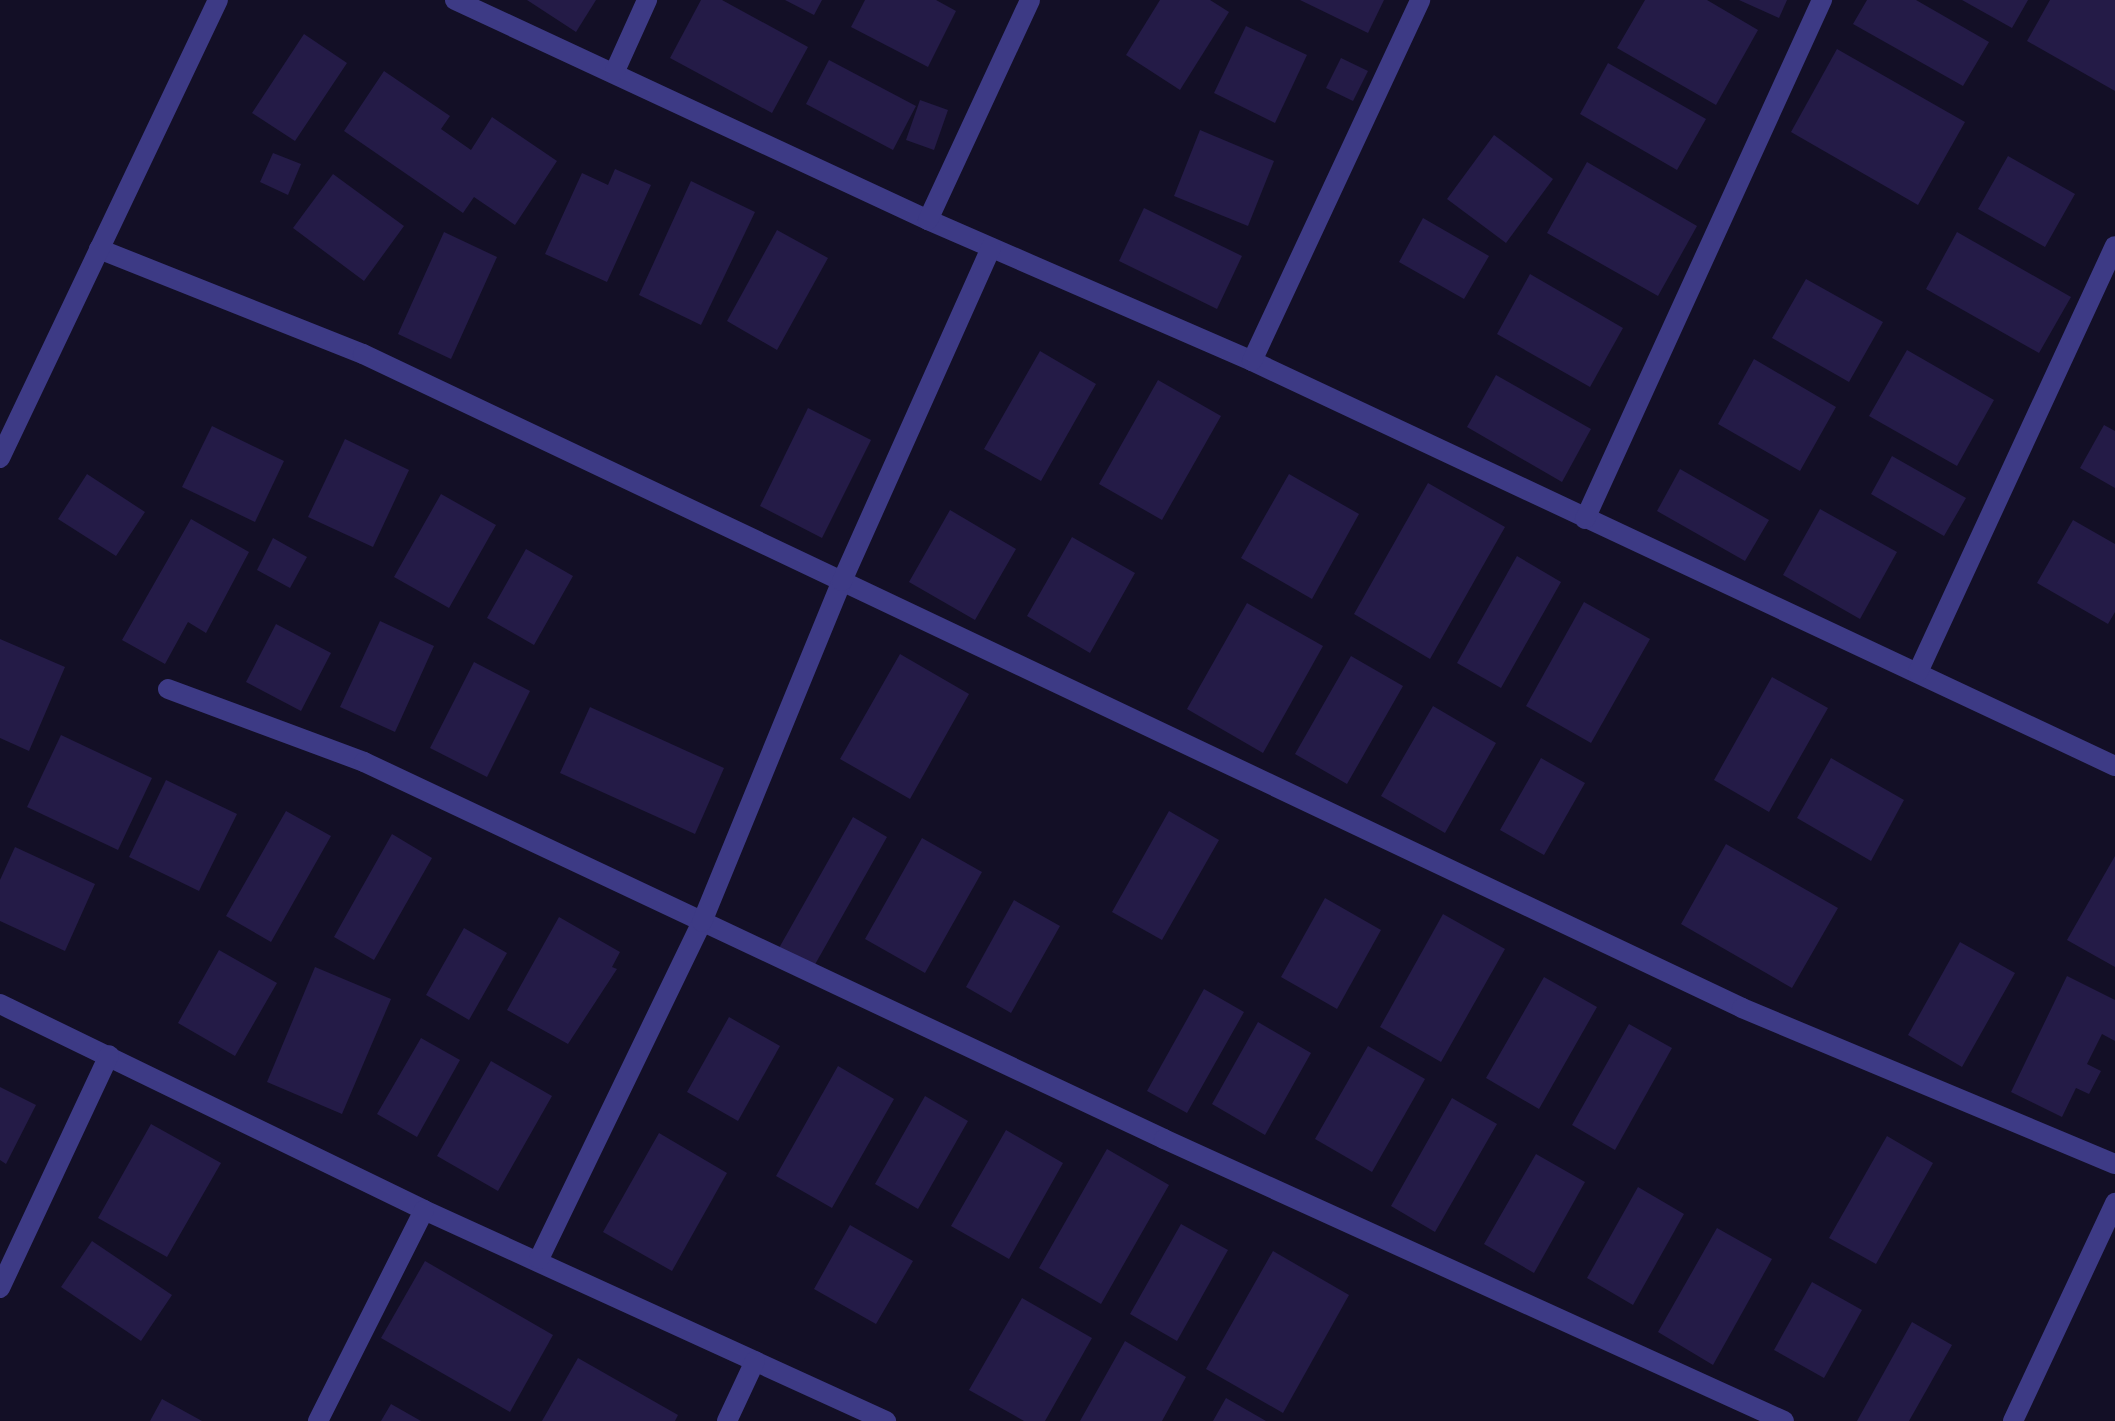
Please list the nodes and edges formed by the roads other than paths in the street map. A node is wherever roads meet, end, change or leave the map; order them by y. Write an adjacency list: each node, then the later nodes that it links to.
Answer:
1 (218, 0): 11 (street)
2 (455, 0): 7 (street)
3 (647, 0): 7 (street)
4 (1030, 0): 8 (street)
5 (1420, 0): 12 (street)
6 (1822, 0): 14 (street)
7 (615, 71): 8 (street)
8 (928, 220): 10 (street)
9 (2115, 246): 16 (street)
10 (991, 248): 12 (street); 15 (street)
11 (99, 249): 13 (street); 15 (street)
12 (1252, 361): 14 (street)
13 (0, 458)
14 (1585, 519): 16 (street)
15 (842, 581): 19 (street); 22 (street)
16 (1918, 672): 18 (street)
17 (168, 689): 19 (street)
18 (2115, 766)
19 (702, 922): 25 (street); 31 (street)
20 (0, 1004): 21 (street)
21 (109, 1055): 24 (street); 26 (street)
22 (2115, 1164)
23 (2115, 1203): 32 (street)
24 (424, 1210): 25 (street); 28 (street)
25 (539, 1259): 27 (street)
26 (0, 1288)
27 (755, 1361): 29 (street); 30 (street)
28 (318, 1421)
29 (727, 1421)
30 (886, 1421)
31 (1784, 1421)
32 (2013, 1421)

